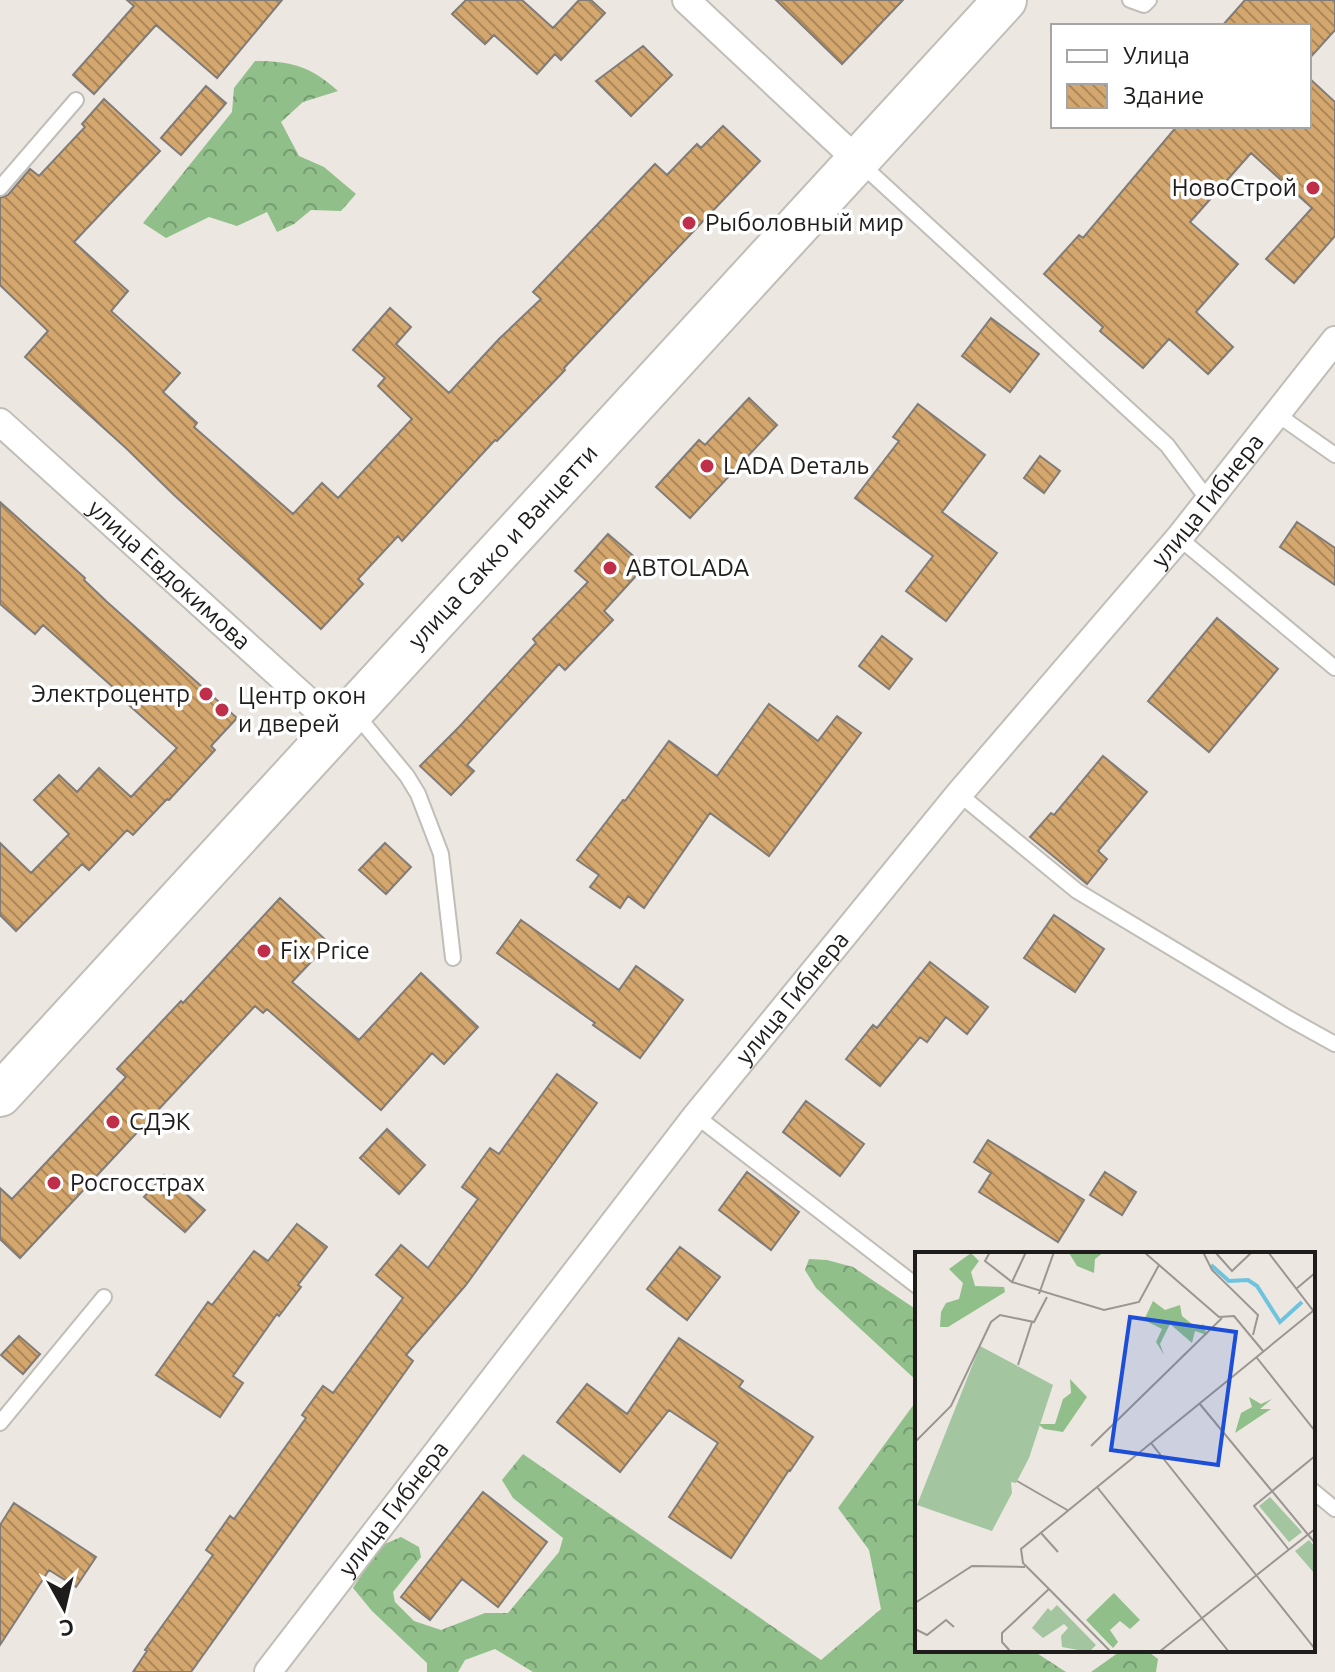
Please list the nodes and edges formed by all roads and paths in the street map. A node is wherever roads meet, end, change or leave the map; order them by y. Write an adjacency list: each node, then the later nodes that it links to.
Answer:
1 (1005, 0): 6 (main road, улица Сакко и Ванцетти)
2 (1130, 0): 3 (lane)
3 (1149, 0)
4 (689, 1): 6 (street)
5 (76, 100): 7 (lane)
6 (858, 161): 12 (lane); 15 (main road, улица Сакко и Ванцетти)
7 (0, 188)
8 (1335, 340): 9 (street, улица Гибнера)
9 (1278, 415): 11 (lane); 12 (street, улица Гибнера)
10 (0, 422): 15 (street, улица Евдокимова)
11 (1335, 455)
12 (1209, 501): 13 (street, улица Гибнера)
13 (1179, 538): 14 (lane); 16 (street, улица Гибнера)
14 (1335, 668)
15 (346, 720): 17 (lane); 19 (main road, улица Сакко и Ванцетти)
16 (959, 794): 18 (lane); 20 (street, улица Гибнера)
17 (453, 958)
18 (1335, 1044)
19 (0, 1095)
20 (696, 1116): 21 (lane); 26 (street, улица Гибнера)
21 (915, 1284)
22 (104, 1297): 23 (lane)
23 (0, 1423)
24 (1315, 1495): 25 (lane)
25 (1335, 1509)
26 (268, 1672)

